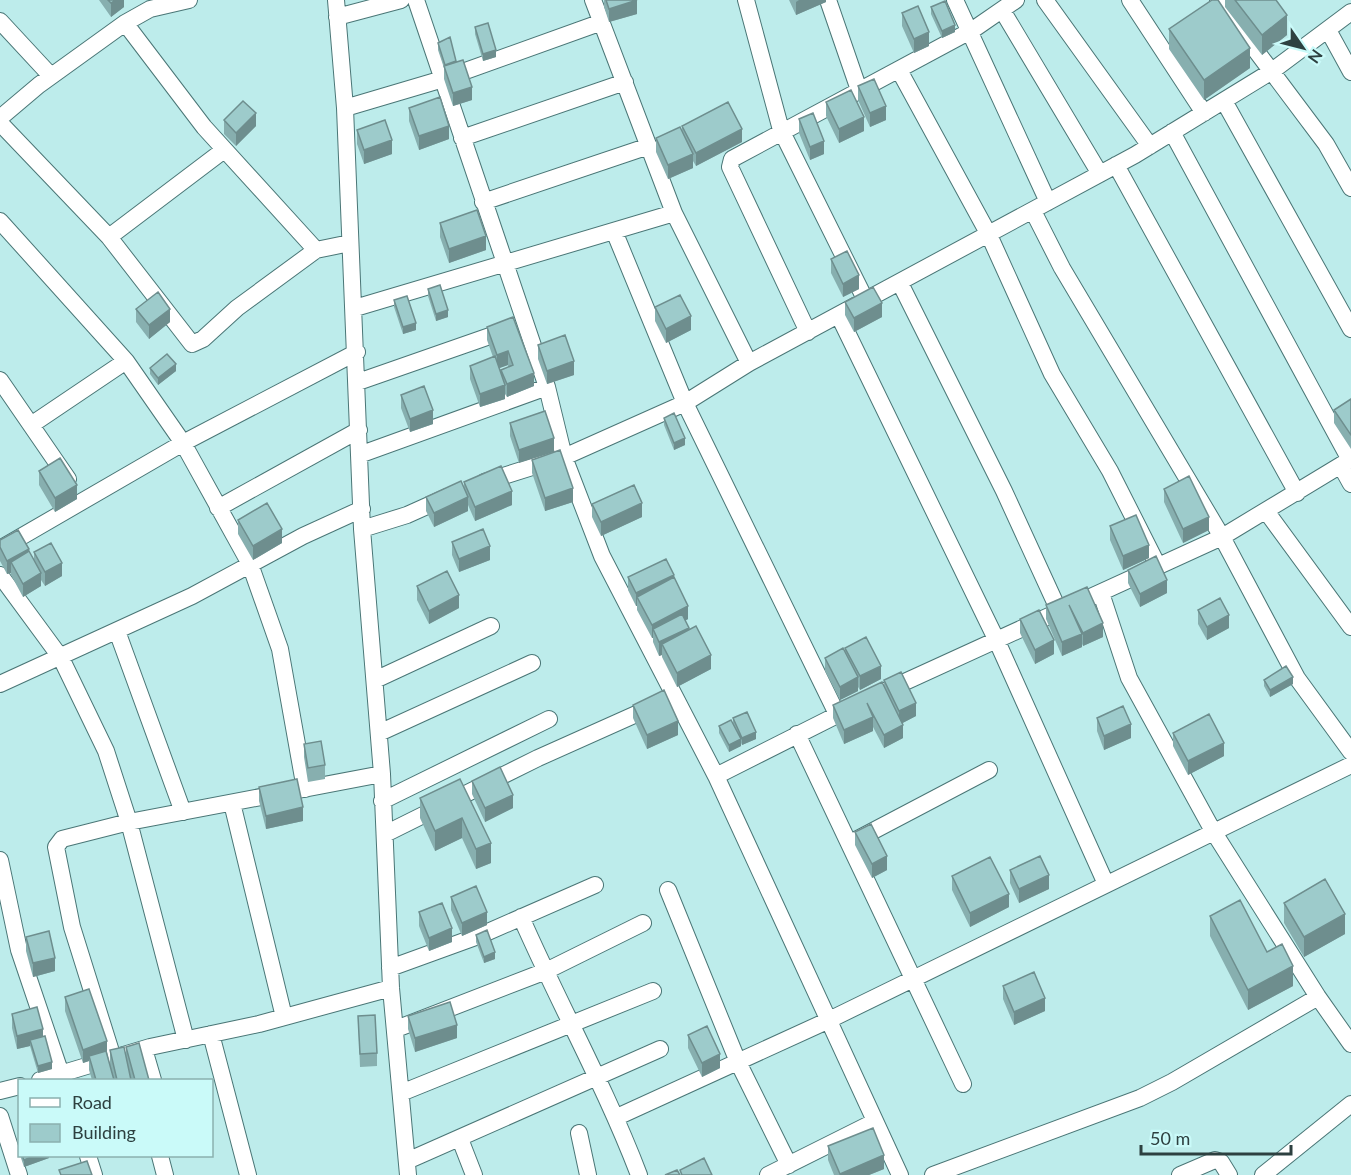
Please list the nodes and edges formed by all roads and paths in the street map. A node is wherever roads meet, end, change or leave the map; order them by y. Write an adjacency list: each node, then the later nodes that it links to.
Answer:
1 (189, 0): 13 (street)
2 (336, 0): 16 (street)
3 (401, 0): 16 (street)
4 (416, 0): 26 (street)
5 (593, 0): 18 (street)
6 (746, 0): 34 (street)
7 (828, 0): 28 (street)
8 (955, 0): 21 (street)
9 (1016, 0): 14 (street)
10 (1045, 0): 38 (street)
11 (1130, 0): 31 (street)
12 (1218, 0): 23 (street)
13 (147, 4): 19 (street)
14 (1002, 10): 21 (street); 41 (street)
15 (1351, 12): 20 (street)
16 (337, 17): 30 (street)
17 (0, 21): 25 (street)
18 (602, 22): 26 (street); 27 (street)
19 (125, 23): 25 (street); 39 (street)
20 (1328, 30): 23 (street); 24 (street)
21 (970, 31): 22 (street); 44 (street)
22 (899, 70): 28 (street); 49 (street)
23 (1272, 71): 29 (street); 42 (street)
24 (1351, 72)
25 (51, 76): 32 (street)
26 (443, 79): 30 (street); 36 (street)
27 (625, 82): 36 (street); 37 (street)
28 (859, 90): 34 (street)
29 (1224, 101): 31 (street); 59 (street)
30 (345, 108): 51 (street)
31 (1204, 113): 35 (street)
32 (0, 118)
33 (0, 123): 50 (street)
34 (781, 130): 55 (street); 60 (street)
35 (1172, 132): 38 (street); 73 (street)
36 (462, 138): 43 (street)
37 (649, 146): 43 (street); 46 (street)
38 (1150, 146): 40 (street)
39 (224, 150): 50 (street); 52 (street)
40 (1116, 165): 41 (street); 75 (street)
41 (1100, 174): 44 (street)
42 (1351, 188)
43 (483, 202): 53 (street)
44 (1048, 202): 45 (street)
45 (1033, 210): 49 (street); 81 (street)
46 (674, 213): 48 (street); 63 (street)
47 (0, 221): 62 (street)
48 (614, 231): 53 (street); 67 (street)
49 (989, 235): 54 (street); 84 (street)
50 (109, 237): 52 (street)
51 (350, 243): 52 (street); 56 (street)
52 (316, 250)
53 (504, 265): 56 (street); 58 (street)
54 (900, 283): 55 (street); 87 (street)
55 (866, 301): 57 (street)
56 (355, 308): 61 (street)
57 (839, 316): 60 (street); 91 (street)
58 (525, 324): 65 (street); 66 (street)
59 (1351, 329)
60 (808, 332): 63 (street)
61 (357, 352): 65 (street); 70 (street)
62 (126, 361): 68 (street); 70 (street)
63 (749, 363): 67 (street)
64 (0, 380): 68 (street)
65 (358, 382): 69 (street)
66 (547, 387): 71 (street); 72 (street)
67 (685, 403): 72 (street); 97 (street)
68 (31, 425): 76 (street)
69 (359, 430): 71 (street); 77 (street)
70 (183, 443): 76 (street); 77 (street)
71 (359, 455): 78 (street)
72 (564, 457): 80 (street); 96 (street)
73 (1347, 462): 74 (street); 75 (street)
74 (1351, 484)
75 (1297, 493): 79 (street)
76 (83, 502): 82 (street)
77 (218, 508): 83 (street)
78 (362, 509): 80 (street); 83 (street)
79 (1266, 511): 81 (street); 89 (street)
80 (362, 529): 94 (street)
81 (1222, 537): 84 (street); 101 (street)
82 (0, 549)
83 (250, 564): 90 (street); 106 (street)
84 (1158, 566): 86 (street)
85 (0, 575): 92 (street)
86 (1101, 593): 87 (street); 111 (street)
87 (1059, 611): 91 (street)
88 (491, 626): 94 (street)
89 (1351, 627)
90 (117, 631): 92 (street); 109 (street)
91 (996, 639): 97 (street); 115 (street)
92 (61, 658): 95 (street); 110 (street)
93 (532, 663): 99 (street)
94 (375, 680): 99 (street)
95 (0, 684)
96 (675, 697): 105 (street); 112 (street)
97 (837, 714): 100 (street)
98 (549, 719): 107 (street)
99 (379, 733): 104 (street)
100 (797, 734): 105 (street); 113 (street)
101 (1351, 752)
102 (1351, 765): 111 (street)
103 (989, 770): 113 (street)
104 (382, 774): 106 (street); 107 (street)
105 (716, 776): 127 (street)
106 (305, 789): 108 (street)
107 (382, 801): 112 (street)
108 (232, 803): 109 (street); 126 (street)
109 (183, 812): 110 (street)
110 (129, 822): 131 (street); 135 (street)
111 (1213, 831): 115 (street); 125 (street)
112 (384, 834): 120 (street)
113 (849, 844): 122 (street)
114 (0, 860): 137 (street)
115 (1106, 884): 122 (street)
116 (595, 885): 118 (street)
117 (668, 890): 136 (street)
118 (521, 917): 120 (street); 121 (street)
119 (643, 923): 121 (street)
120 (390, 968): 123 (street)
121 (546, 971): 128 (street); 129 (street)
122 (912, 980): 127 (street); 140 (street)
123 (391, 988): 126 (street); 129 (street)
124 (653, 991): 128 (street)
125 (1318, 997): 132 (street); 163 (street)
126 (284, 1017): 130 (street)
127 (827, 1021): 136 (street); 147 (street)
128 (570, 1026): 138 (street); 143 (street)
129 (396, 1029): 143 (street)
130 (211, 1034): 131 (street); 157 (street)
131 (186, 1040): 133 (street)
132 (1351, 1044)
133 (144, 1049): 135 (street); 139 (street)
134 (660, 1049): 138 (street)
135 (113, 1058): 137 (street)
136 (738, 1062): 146 (street); 152 (street)
137 (63, 1078)
138 (597, 1078): 146 (street); 149 (street)
139 (153, 1079)
140 (963, 1084)
141 (18, 1086): 142 (street)
142 (0, 1091)
143 (402, 1093): 153 (street)
144 (1351, 1104): 166 (street)
145 (0, 1116): 154 (street)
146 (617, 1117): 160 (street)
147 (874, 1122): 152 (street); 162 (street)
148 (579, 1133): 159 (street)
149 (460, 1139): 153 (street); 158 (street)
150 (89, 1157): 155 (street)
151 (160, 1157): 156 (street)
152 (789, 1164): 161 (street)
153 (407, 1168)
154 (19, 1175)
155 (94, 1175)
156 (165, 1175)
157 (248, 1175)
158 (474, 1175)
159 (588, 1175)
160 (639, 1175)
161 (768, 1175)
162 (900, 1175)
163 (933, 1175)
164 (1180, 1175): 165 (street)
165 (1229, 1175)
166 (1263, 1175)

